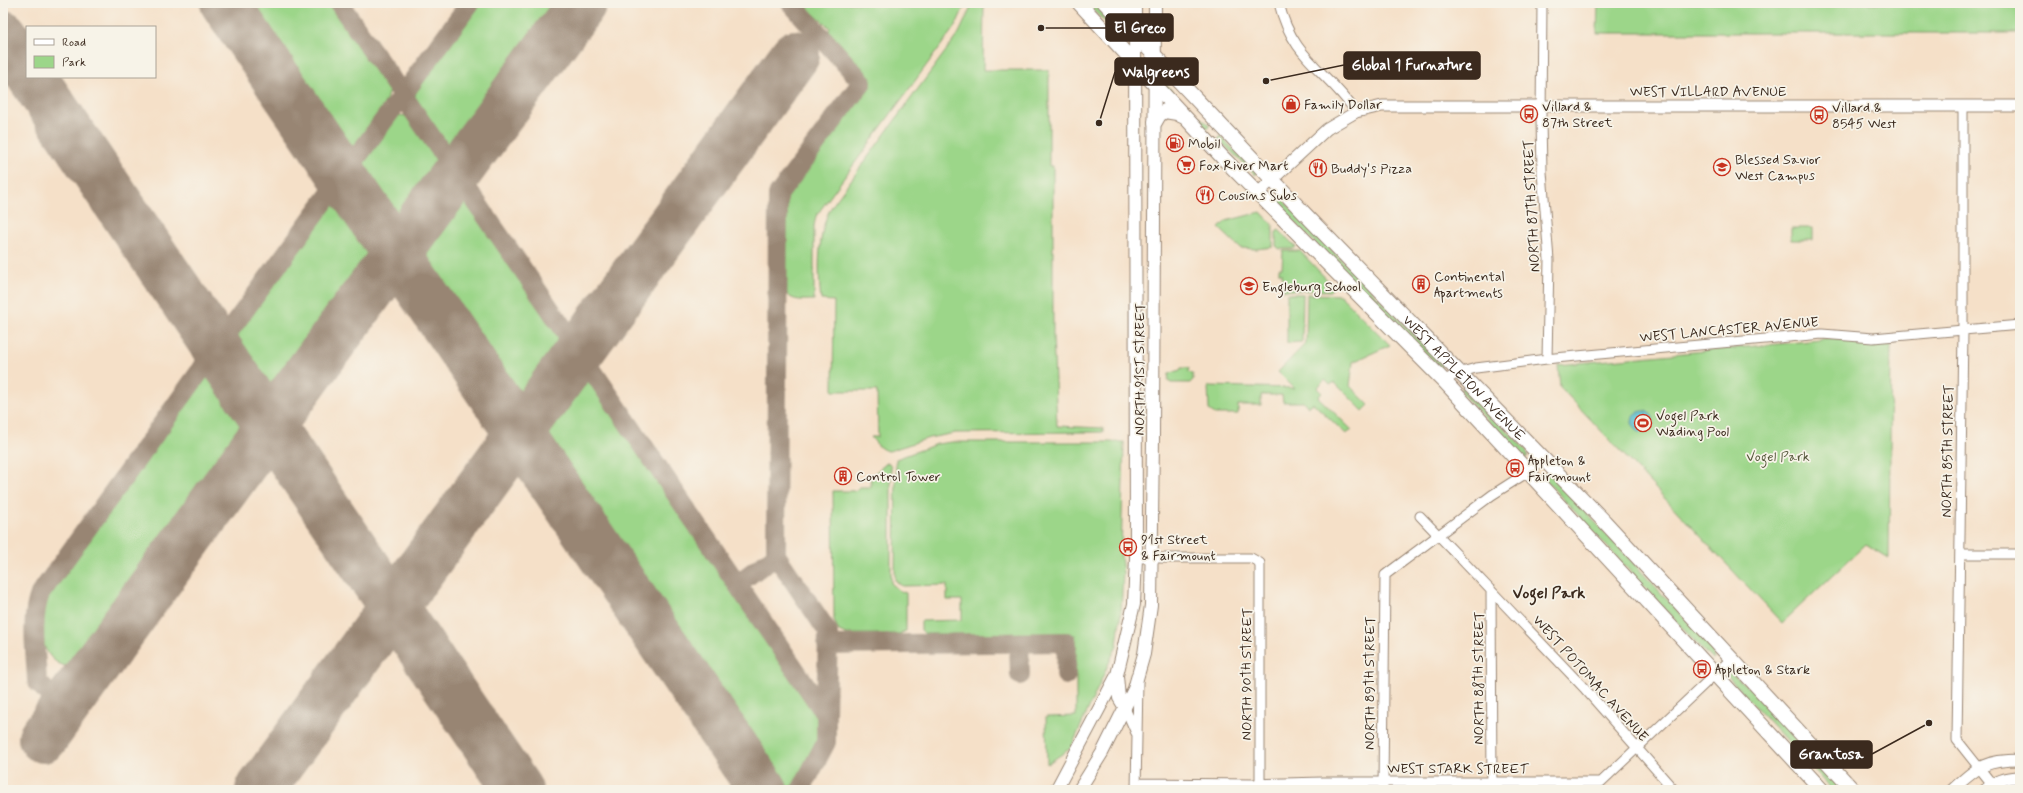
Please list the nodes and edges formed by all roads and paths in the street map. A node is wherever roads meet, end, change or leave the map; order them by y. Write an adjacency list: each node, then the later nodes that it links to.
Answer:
1 (1079, 3): 9 (main road, WEST APPLETON AVENUE)
2 (1135, 3): 6 (main road); 7 (main road, NORTH 91ST STREET)
3 (1155, 3): 8 (main road, NORTH 91ST STREET)
4 (1280, 3): 14 (street)
5 (1542, 3): 11 (street, NORTH 87TH STREET)
6 (1109, 7): 7 (main road, WEST APPLETON AVENUE)
7 (1135, 36): 8 (main road, WEST APPLETON AVENUE); 9 (main road, NORTH 91ST STREET)
8 (1154, 57): 10 (main road, NORTH 91ST STREET); 17 (main road, WEST APPLETON AVENUE)
9 (1135, 64): 10 (main road, WEST APPLETON AVENUE); 32 (main road, NORTH 91ST STREET)
10 (1155, 86): 15 (main road, WEST APPLETON AVENUE); 16 (main road, NORTH 91ST STREET)
11 (1541, 106): 13 (street, WEST VILLARD AVENUE); 14 (street, WEST VILLARD AVENUE); 23 (street, NORTH 87TH STREET)
12 (2020, 106): 13 (street, WEST VILLARD AVENUE)
13 (1963, 107): 22 (street, NORTH 85TH STREET)
14 (1356, 112): 19 (street, WEST VILLARD AVENUE)
15 (1185, 117): 16 (main road); 18 (main road, WEST APPLETON AVENUE)
16 (1155, 122): 33 (main road, NORTH 91ST STREET)
17 (1222, 128): 18 (main road); 19 (main road, WEST APPLETON AVENUE)
18 (1206, 139): 20 (main road, WEST APPLETON AVENUE)
19 (1272, 180): 20 (street, WEST VILLARD AVENUE); 24 (main road, WEST APPLETON AVENUE)
20 (1258, 192): 25 (main road, WEST APPLETON AVENUE)
21 (2020, 325): 22 (street, WEST LANCASTER AVENUE)
22 (1963, 330): 23 (street, WEST LANCASTER AVENUE); 30 (street, NORTH 85TH STREET)
23 (1548, 359): 24 (street, WEST LANCASTER AVENUE)
24 (1458, 372): 25 (street, WEST LANCASTER AVENUE); 26 (main road, WEST APPLETON AVENUE)
25 (1444, 381): 27 (main road, WEST APPLETON AVENUE)
26 (1544, 459): 27 (street); 35 (main road, WEST APPLETON AVENUE)
27 (1528, 472): 29 (street); 37 (main road, WEST APPLETON AVENUE)
28 (1420, 516): 29 (street, WEST POTOMAC AVENUE)
29 (1438, 535): 34 (street, WEST POTOMAC AVENUE); 46 (street, NORTH 89TH STREET)
30 (1960, 554): 31 (street); 43 (street, NORTH 85TH STREET)
31 (2020, 554)
32 (1136, 558): 33 (street); 38 (main road, NORTH 91ST STREET)
33 (1151, 558): 36 (main road, NORTH 91ST STREET); 49 (street, NORTH 90TH STREET)
34 (1491, 590): 41 (street, WEST POTOMAC AVENUE); 47 (street, NORTH 88TH STREET)
35 (1730, 660): 37 (street, WEST STARK STREET); 55 (main road, WEST APPLETON AVENUE)
36 (1138, 673): 39 (main road); 40 (street, NORTH 91ST STREET)
37 (1716, 674): 41 (street, WEST STARK STREET); 54 (main road, WEST APPLETON AVENUE)
38 (1117, 675): 39 (main road); 51 (main road)
39 (1125, 708): 40 (street, NORTH 91ST STREET); 52 (main road)
40 (1136, 733): 45 (street, NORTH 91ST STREET)
41 (1636, 749): 48 (street, WEST STARK STREET); 53 (street, WEST POTOMAC AVENUE)
42 (2020, 760): 43 (street)
43 (1978, 767): 50 (street, NORTH 85TH STREET); 56 (street)
44 (2020, 777): 50 (street)
45 (1136, 786): 49 (street, WEST STARK STREET)
46 (1383, 786): 47 (street, WEST STARK STREET); 49 (street, WEST STARK STREET)
47 (1492, 786): 48 (street, WEST STARK STREET)
48 (1601, 786)
49 (1260, 787)
50 (1988, 787)
51 (1056, 790)
52 (1079, 790)
53 (1674, 790)
54 (1822, 790)
55 (1852, 790)
56 (1952, 790)

